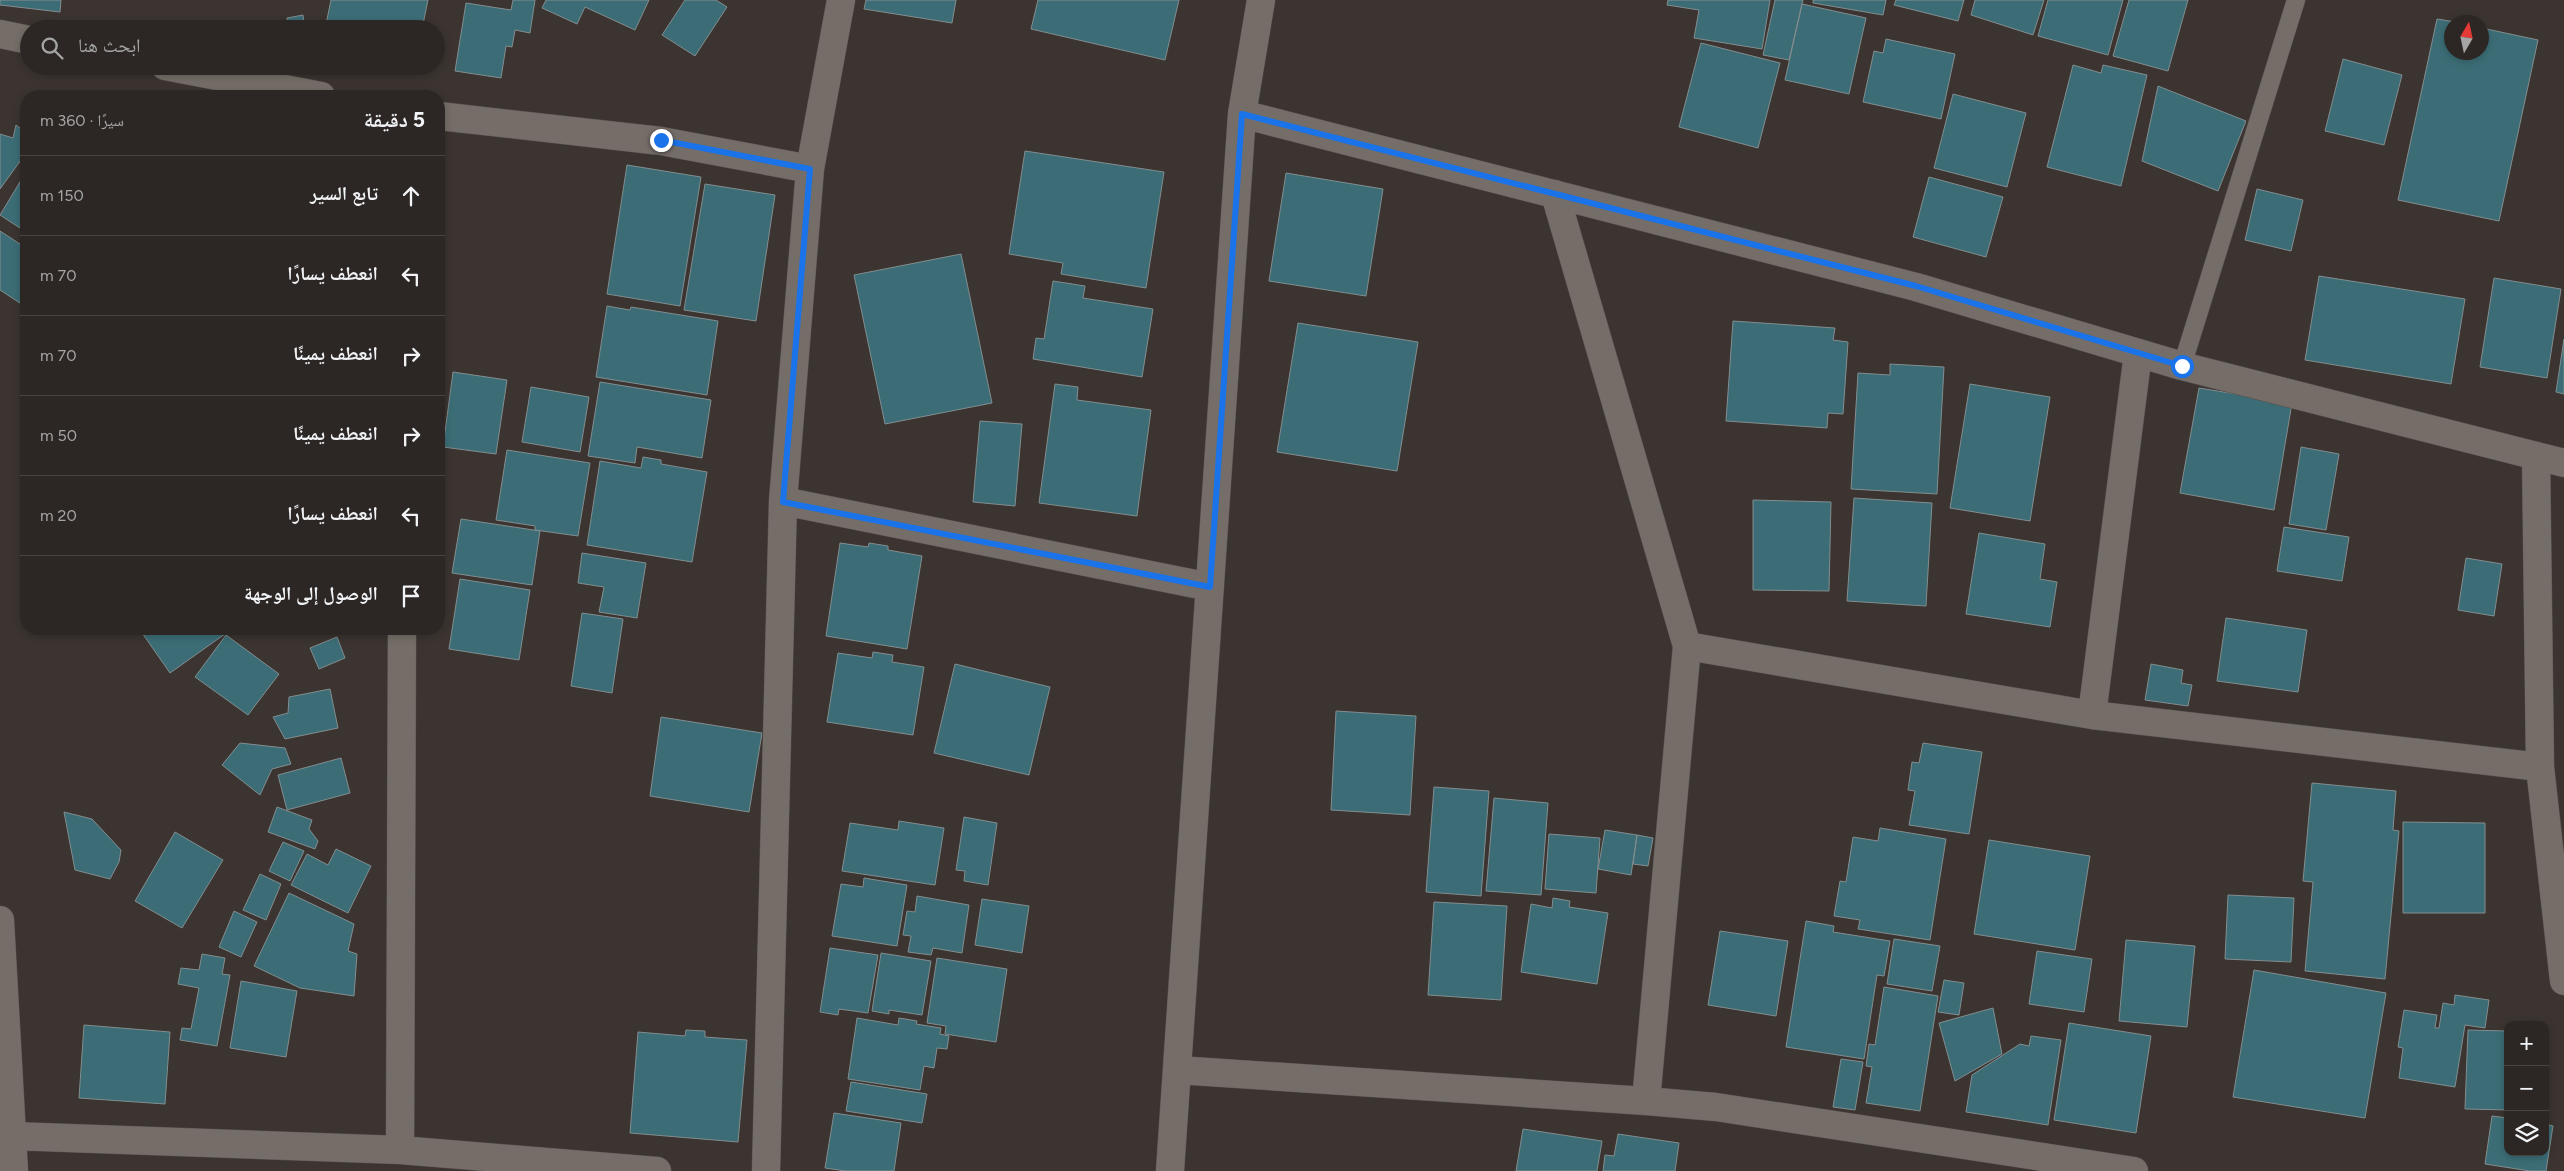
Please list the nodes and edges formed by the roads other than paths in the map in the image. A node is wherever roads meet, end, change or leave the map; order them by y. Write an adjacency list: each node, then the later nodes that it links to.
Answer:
1 (841, 0): 10 (street)
2 (1261, 0): 8 (street)
3 (2296, 0): 13 (lane)
4 (0, 34): 5 (street)
5 (20, 38)
6 (212, 75): 7 (street)
7 (290, 90)
8 (1242, 114): 11 (street); 17 (street)
9 (445, 117): 10 (street)
10 (810, 169): 16 (street)
11 (1555, 194): 12 (street); 19 (street)
12 (2138, 353): 13 (street); 20 (street)
13 (2182, 366): 14 (street)
14 (2536, 456): 15 (street); 21 (street)
15 (2564, 463)
16 (783, 502): 17 (street); 30 (street)
17 (1210, 587): 24 (street)
18 (402, 635): 27 (street)
19 (1687, 646): 20 (street); 25 (street)
20 (2092, 715): 21 (street)
21 (2540, 767): 23 (street)
22 (0, 920): 26 (street)
23 (2564, 981)
24 (1177, 1070): 25 (street); 31 (street)
25 (1646, 1101): 32 (street)
26 (12, 1136): 27 (street); 28 (street)
27 (400, 1150): 29 (street)
28 (14, 1171)
29 (657, 1171)
30 (766, 1171)
31 (1170, 1171)
32 (2134, 1171)

